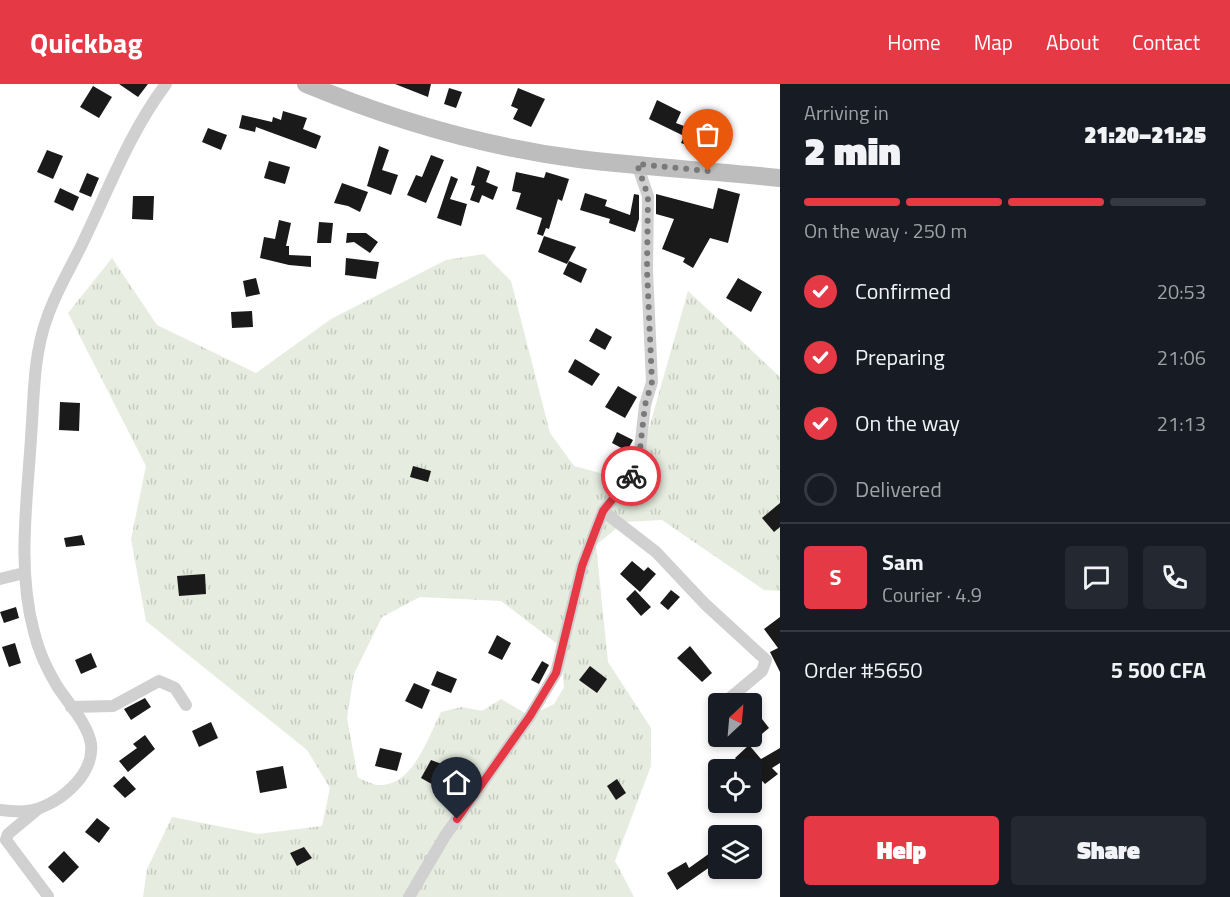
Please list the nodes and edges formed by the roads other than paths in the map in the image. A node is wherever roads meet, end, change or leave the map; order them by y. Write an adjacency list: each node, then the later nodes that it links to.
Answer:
1 (166, 84): 6 (street)
2 (306, 84): 3 (street)
3 (637, 164): 4 (street); 5 (street)
4 (780, 177)
5 (603, 511): 8 (street); 15 (street)
6 (24, 573): 7 (street); 10 (street)
7 (0, 579)
8 (736, 693)
9 (186, 705): 10 (street)
10 (71, 707): 11 (street)
11 (39, 808): 12 (street); 13 (street)
12 (0, 810)
13 (3, 842): 14 (street)
14 (48, 897)
15 (409, 897)

